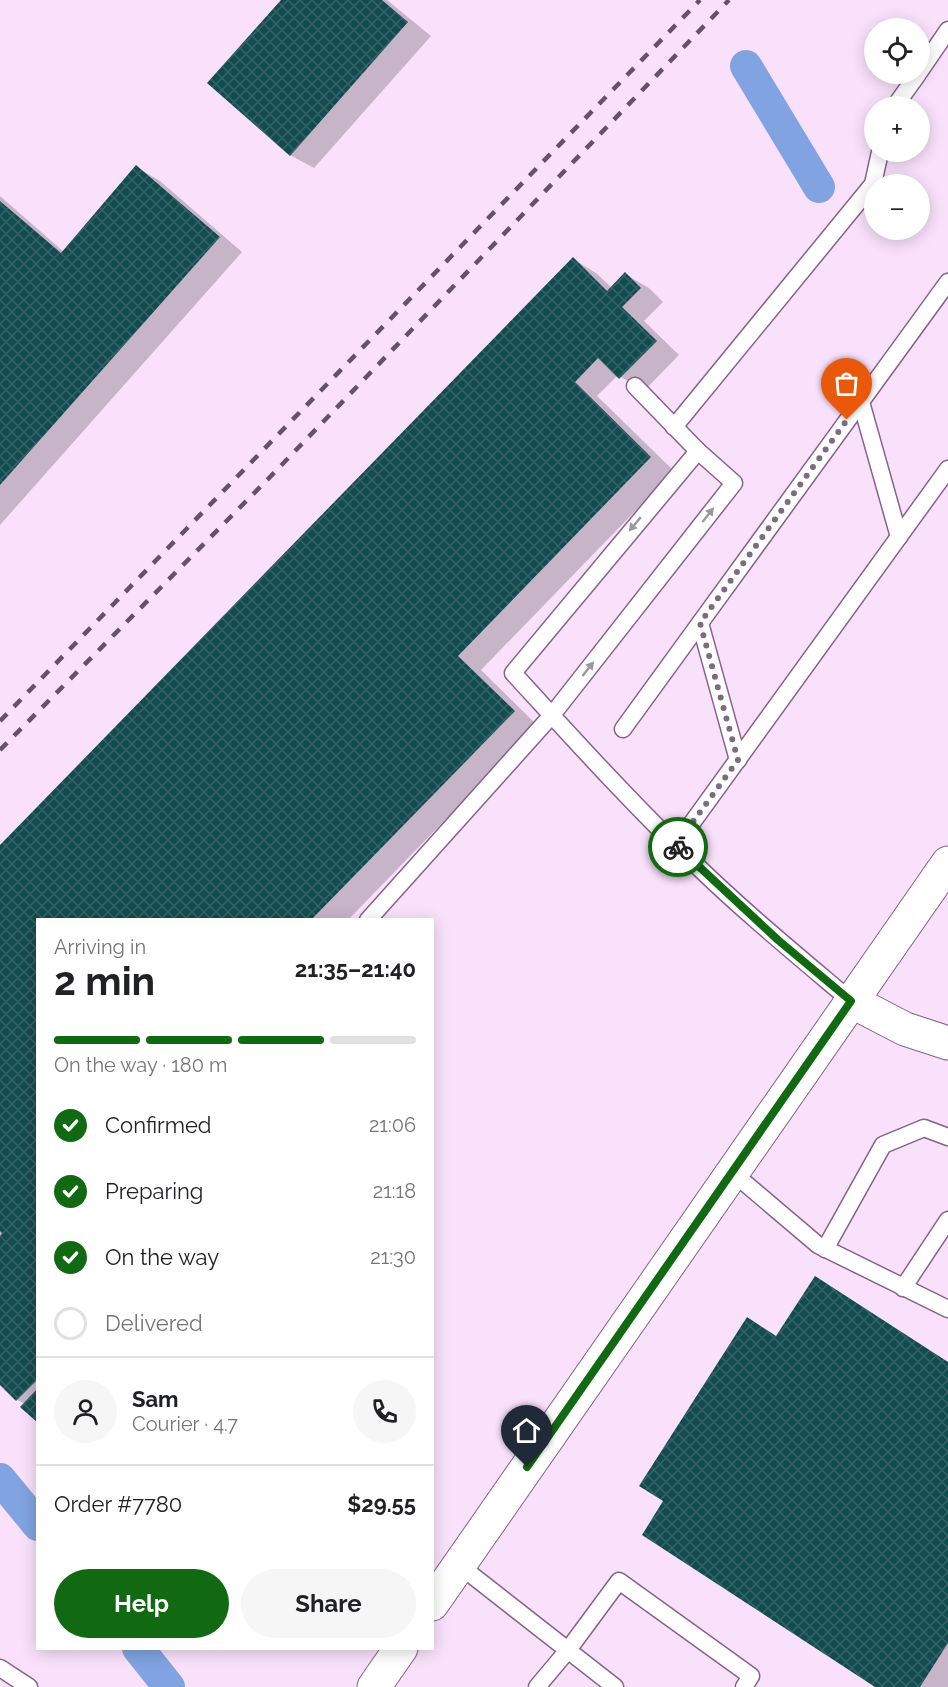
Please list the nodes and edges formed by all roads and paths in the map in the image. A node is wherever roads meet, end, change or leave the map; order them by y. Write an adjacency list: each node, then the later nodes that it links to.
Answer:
1 (948, 30): 2 (lane)
2 (930, 56)
3 (878, 162): 7 (lane)
4 (948, 282): 6 (lane)
5 (635, 386): 7 (lane)
6 (861, 402): 10 (lane); 11 (lane)
7 (674, 427): 8 (lane)
8 (692, 457): 12 (lane, one-way to 12); 12 (lane, one-way to 8)
9 (948, 469): 10 (lane)
10 (899, 537): 14 (lane)
11 (700, 623): 13 (lane); 14 (lane)
12 (552, 715): 15 (lane); 17 (lane)
13 (623, 729)
14 (738, 760): 15 (lane)
15 (676, 845): 18 (lane)
16 (948, 863): 18 (main road)
17 (370, 918)
18 (851, 1001): 19 (main road); 21 (main road)
19 (948, 1043)
20 (948, 1137): 23 (lane)
21 (732, 1172): 23 (lane); 26 (main road)
22 (948, 1220): 24 (lane)
23 (825, 1249): 24 (lane)
24 (903, 1288): 25 (lane)
25 (948, 1309)
26 (459, 1565): 27 (main road); 29 (lane)
27 (434, 1601)
28 (400, 1650): 32 (main road)
29 (568, 1650): 33 (lane); 34 (lane); 35 (lane)
30 (0, 1668): 31 (lane)
31 (29, 1687)
32 (374, 1687)
33 (537, 1687)
34 (615, 1687)
35 (744, 1687)

